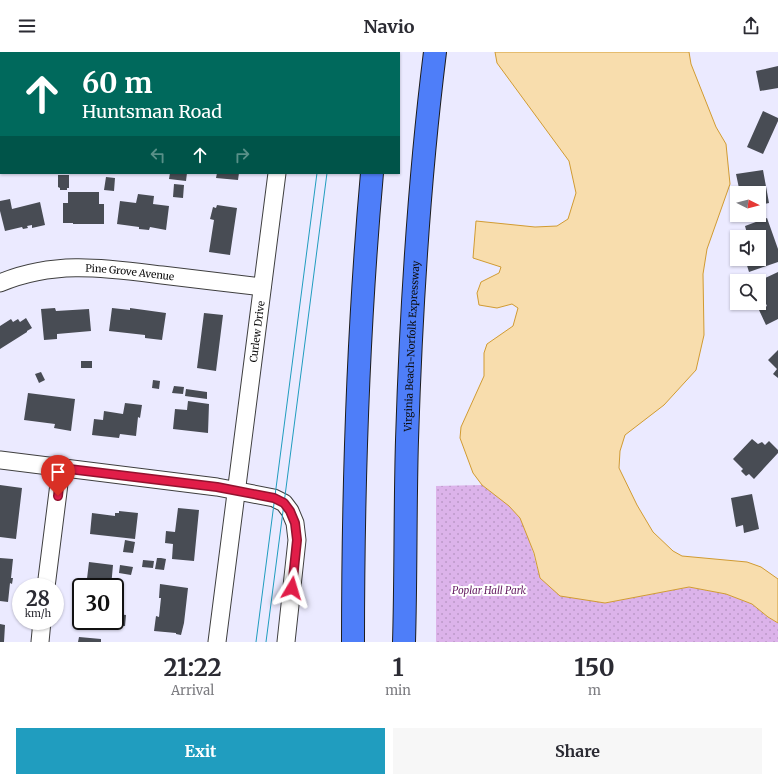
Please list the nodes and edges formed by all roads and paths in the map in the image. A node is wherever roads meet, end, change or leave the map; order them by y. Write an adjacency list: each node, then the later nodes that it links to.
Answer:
1 (435, 52): 9 (highway, Virginia Beach-Norfolk Expressway)
2 (277, 174): 5 (street, Curlew Drive)
3 (372, 174): 15 (highway)
4 (0, 283): 5 (street, Pine Grove Avenue)
5 (262, 287): 8 (street, Curlew Drive)
6 (0, 460): 7 (street)
7 (61, 468): 8 (street); 10 (street)
8 (237, 490): 13 (street, Curlew Drive); 14 (street)
9 (406, 552): 16 (highway, Virginia Beach-Norfolk Expressway); 17 (highway)
10 (47, 578)
11 (41, 630): 12 (street)
12 (40, 642)
13 (217, 642)
14 (286, 642)
15 (353, 642)
16 (404, 642)
17 (411, 642)

